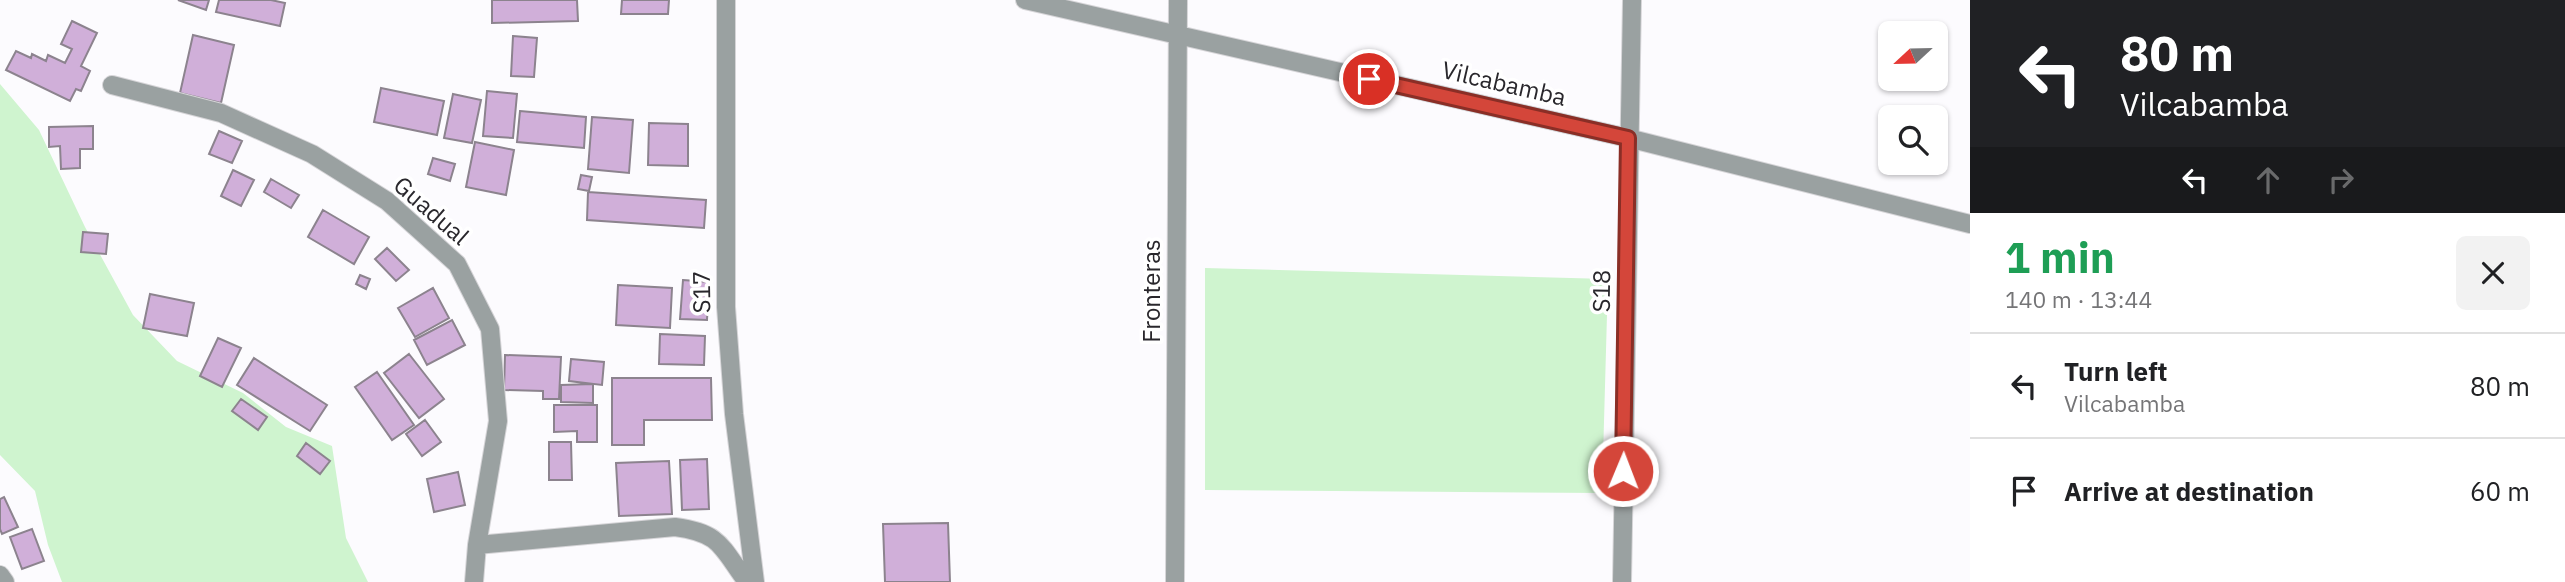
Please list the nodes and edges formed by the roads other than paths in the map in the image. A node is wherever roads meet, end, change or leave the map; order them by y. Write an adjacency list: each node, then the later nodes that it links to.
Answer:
1 (726, 0): 14 (street, S17)
2 (1025, 0): 5 (street, Vilcabamba)
3 (1178, 0): 5 (street, Fronteras)
4 (1632, 0): 7 (street, S18)
5 (1177, 36): 7 (street, Vilcabamba); 15 (street, Fronteras)
6 (112, 85): 9 (street, Guadual)
7 (1628, 138): 8 (street, Vilcabamba); 16 (street, S18)
8 (1970, 224)
9 (477, 545): 12 (street, Guadual); 13 (street)
10 (0, 575): 11 (street)
11 (5, 582)
12 (474, 582)
13 (747, 582)
14 (755, 582)
15 (1175, 582)
16 (1622, 582)

